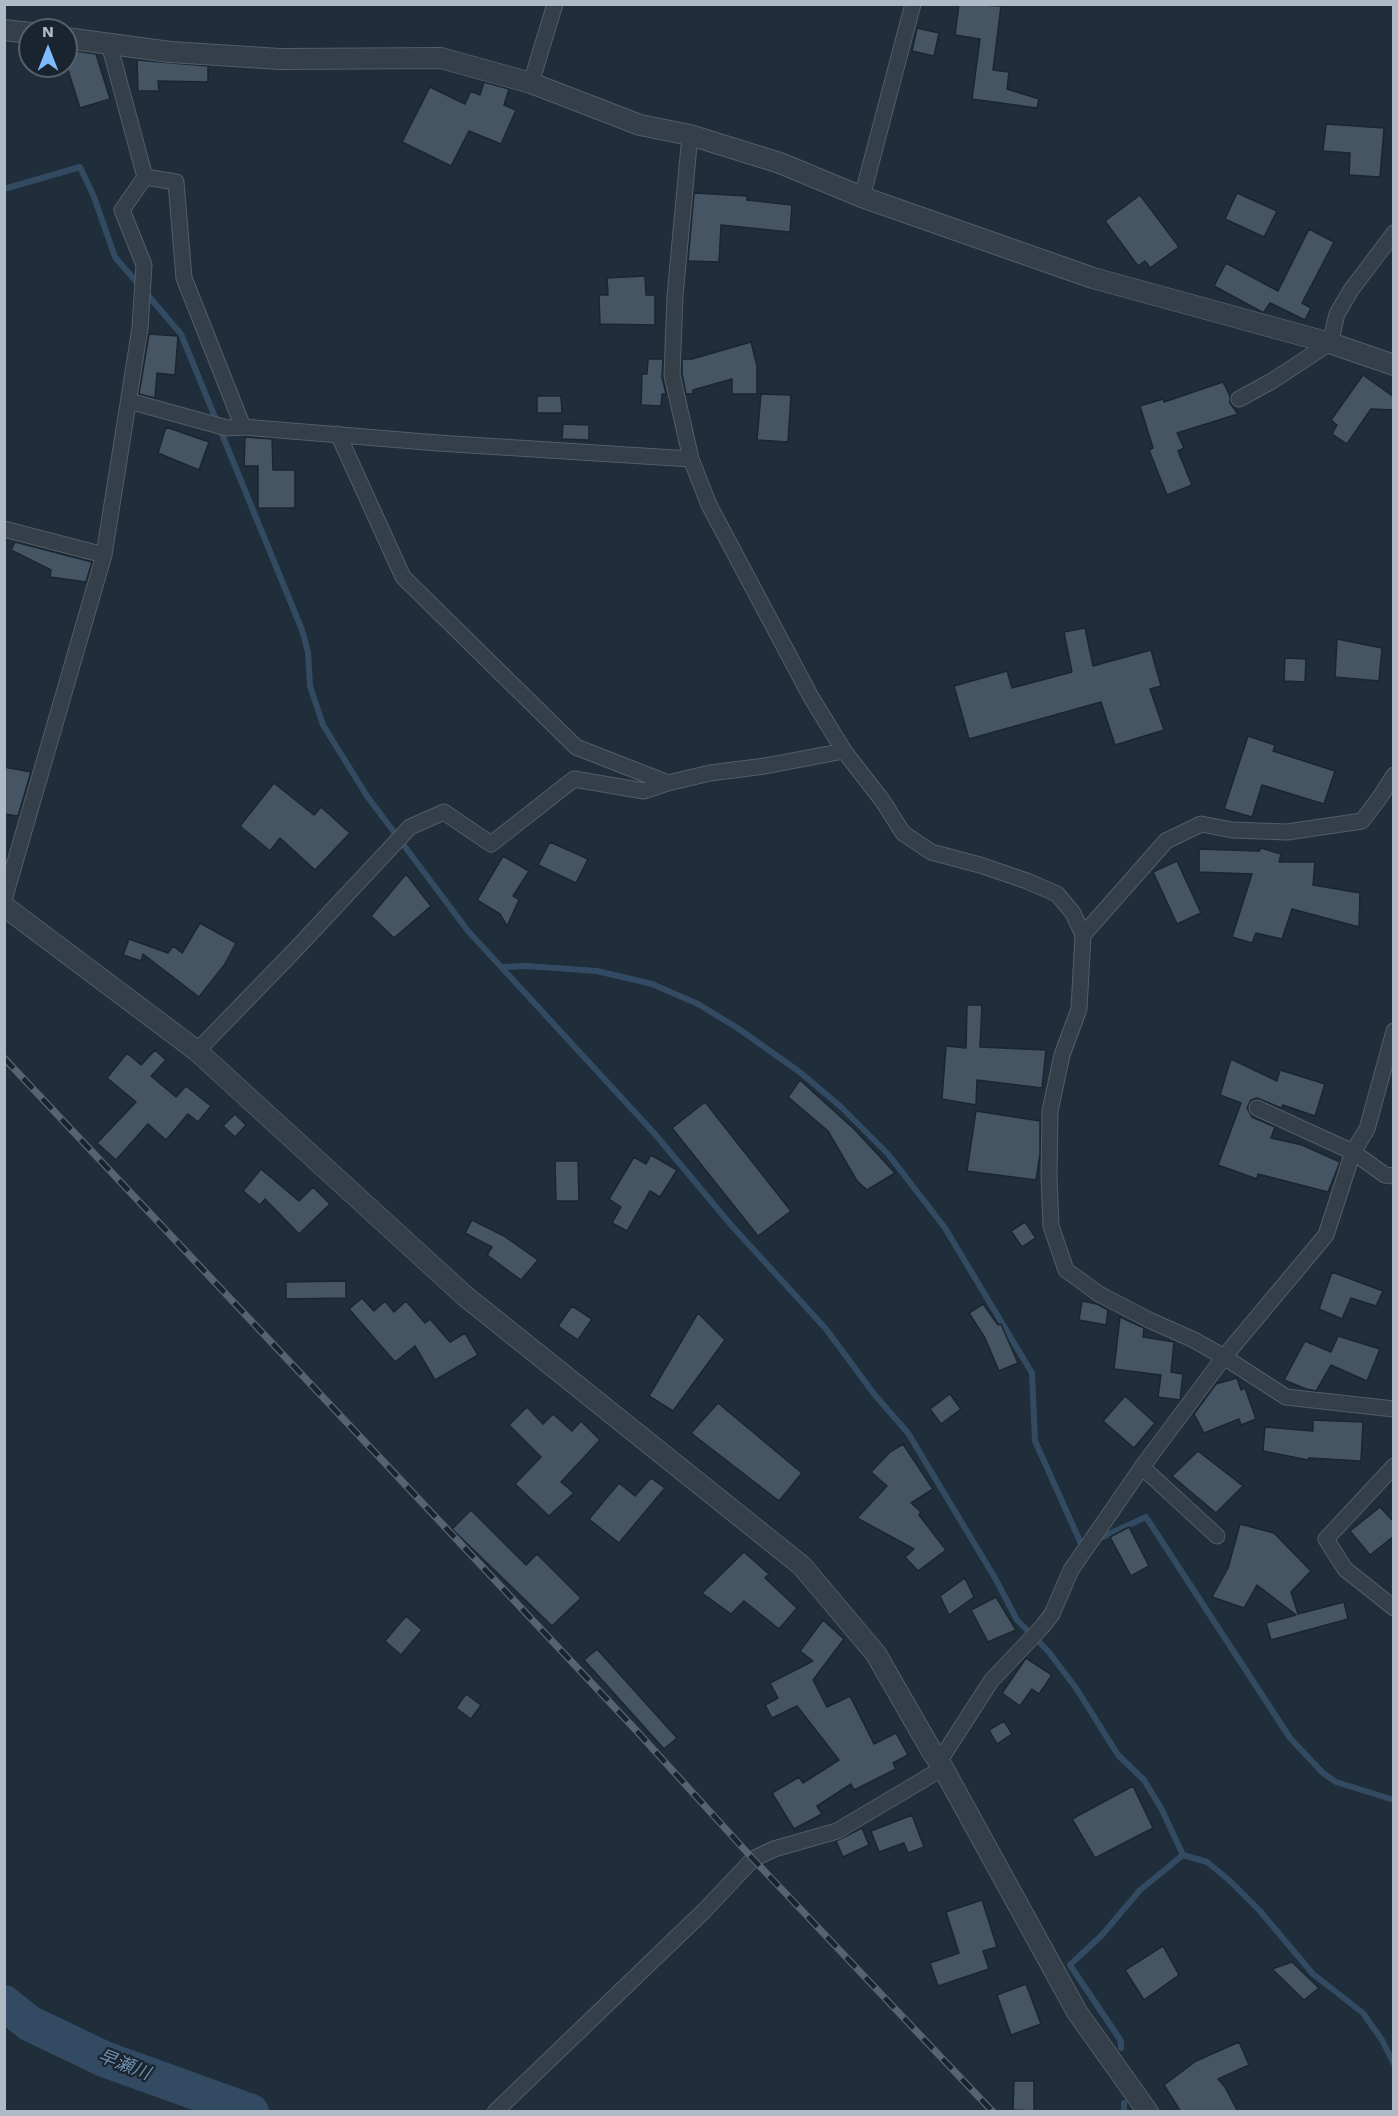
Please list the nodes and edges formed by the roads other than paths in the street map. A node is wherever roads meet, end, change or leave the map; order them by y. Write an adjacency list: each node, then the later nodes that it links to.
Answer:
1 (555, 4): 5 (street)
2 (913, 4): 8 (street)
3 (78, 40): 4 (street)
4 (109, 44): 5 (street); 7 (street)
5 (531, 83): 6 (street)
6 (690, 135): 8 (street); 16 (street)
7 (144, 177): 13 (street); 14 (street)
8 (862, 197): 10 (street)
9 (1394, 233): 10 (street)
10 (1330, 342): 11 (street); 12 (street)
11 (1394, 364)
12 (1239, 399)
13 (129, 401): 14 (street); 18 (street)
14 (243, 427): 15 (street)
15 (338, 434): 16 (street); 21 (street)
16 (691, 459): 19 (street)
17 (4, 529): 18 (street)
18 (104, 555): 22 (street)
19 (844, 751): 21 (street); 24 (street)
20 (1394, 775): 24 (street)
21 (669, 783): 26 (street)
22 (4, 900)
23 (4, 906): 26 (street)
24 (1083, 935): 30 (street)
25 (1393, 1033): 28 (street)
26 (197, 1051): 36 (street)
27 (1257, 1108): 28 (street)
28 (1353, 1152): 29 (street); 30 (street)
29 (1394, 1176)
30 (1224, 1357): 31 (street); 33 (street)
31 (1394, 1409)
32 (1394, 1466): 35 (street)
33 (1142, 1467): 34 (street); 36 (street)
34 (1217, 1536)
35 (1394, 1608)
36 (941, 1765): 37 (street); 38 (street)
37 (496, 2110)
38 (1148, 2112)

